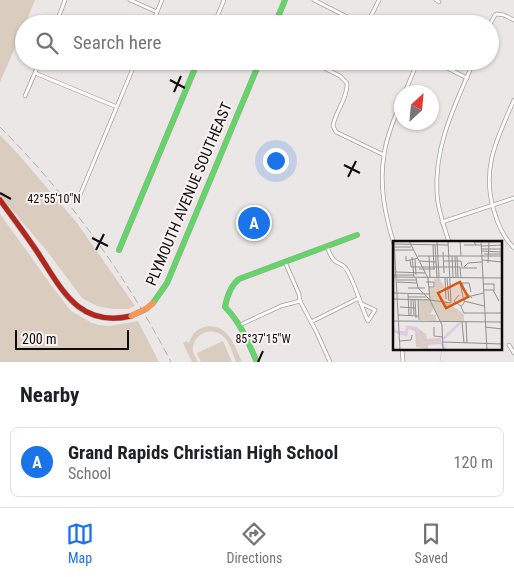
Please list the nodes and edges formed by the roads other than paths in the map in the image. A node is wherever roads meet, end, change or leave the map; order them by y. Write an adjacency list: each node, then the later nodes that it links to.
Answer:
1 (65, 0): 9 (street)
2 (130, 0): 8 (street)
3 (162, 0): 8 (street)
4 (224, 0): 11 (street)
5 (285, 0): 12 (main road)
6 (314, 0): 13 (street)
7 (379, 0): 14 (street)
8 (157, 12): 10 (street)
9 (59, 15)
10 (156, 15)
11 (218, 15)
12 (279, 15)
13 (343, 15)
14 (372, 15)
15 (495, 15): 16 (street)
16 (514, 20)
17 (36, 70): 25 (street)
18 (132, 70): 30 (street)
19 (194, 70): 43 (main road)
20 (256, 70): 35 (main road, PLYMOUTH AVENUE SOUTHEAST, bridge)
21 (328, 70): 32 (street)
22 (414, 70): 27 (street)
23 (451, 70): 26 (street)
24 (470, 70): 26 (street)
25 (35, 73): 28 (street); 30 (street)
26 (467, 78): 37 (street)
27 (408, 85)
28 (25, 96)
29 (514, 100): 36 (street)
30 (117, 107): 33 (street)
31 (394, 122): 32 (street)
32 (384, 156): 39 (street)
33 (80, 196)
34 (514, 198): 36 (street)
35 (0, 200)
36 (492, 205): 37 (street); 42 (street)
37 (442, 222): 40 (street)
38 (357, 235): 41 (main road)
39 (393, 241)
40 (449, 241)
41 (327, 247): 44 (main road); 45 (street)
42 (514, 248)
43 (119, 250)
44 (285, 262): 46 (street); 49 (main road)
45 (359, 298): 47 (street); 48 (street)
46 (300, 301): 48 (street); 49 (street)
47 (360, 303): 47 (street)
48 (311, 322): 53 (street)
49 (240, 325): 52 (main road)
50 (509, 345): 51 (street)
51 (514, 353)
52 (257, 362)
53 (330, 362)

